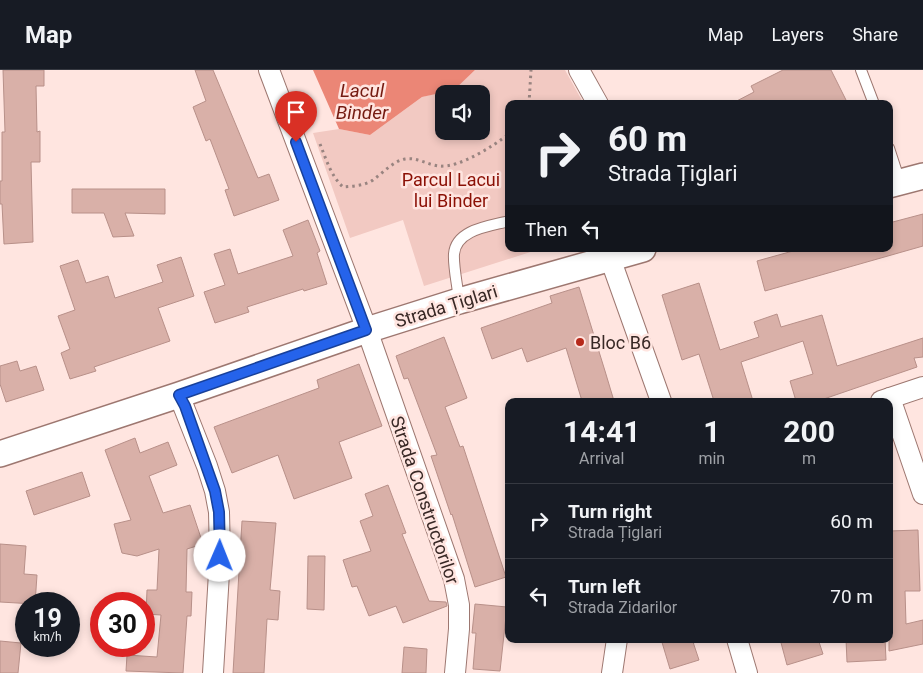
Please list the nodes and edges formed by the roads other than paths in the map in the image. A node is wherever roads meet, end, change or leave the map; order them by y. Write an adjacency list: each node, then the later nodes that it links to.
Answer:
1 (269, 70): 12 (street, Strada Constructorilor)
2 (579, 70): 4 (street)
3 (861, 70): 5 (lane)
4 (596, 100)
5 (872, 100)
6 (893, 157): 7 (lane)
7 (904, 181)
8 (505, 222): 11 (lane)
9 (632, 252): 10 (street, Strada Țiglari)
10 (610, 258): 11 (street, Strada Țiglari); 15 (street)
11 (459, 301): 12 (street, Strada Țiglari)
12 (366, 330): 14 (street, Strada Țiglari); 23 (street, Strada Constructorilor)
13 (923, 387): 16 (street)
14 (179, 395): 18 (street, Strada Țiglari); 22 (street)
15 (660, 398)
16 (891, 398)
17 (893, 420): 19 (street)
18 (0, 454)
19 (923, 494)
20 (616, 643): 24 (street)
21 (738, 643): 25 (street)
22 (213, 673)
23 (455, 673)
24 (612, 673)
25 (747, 673)

